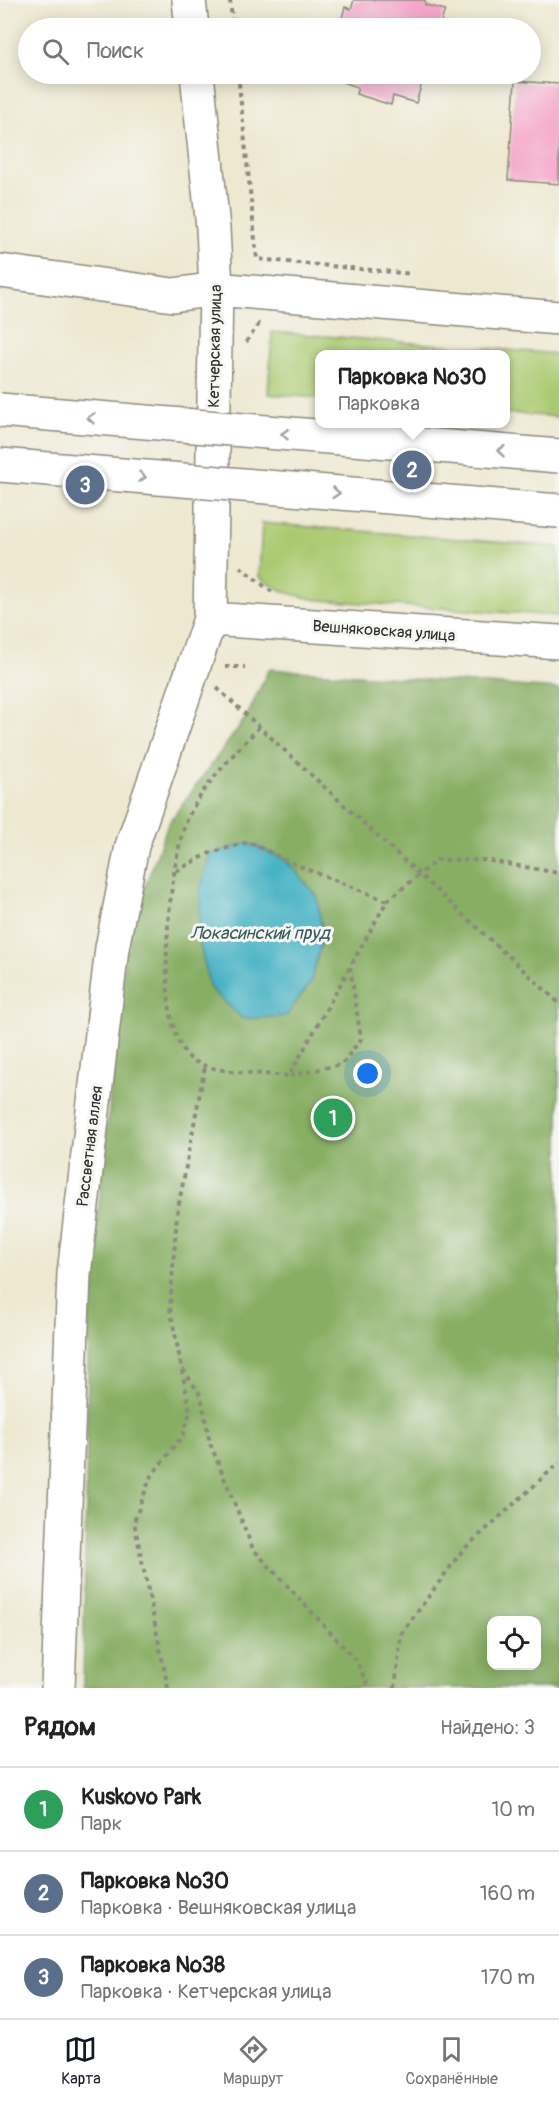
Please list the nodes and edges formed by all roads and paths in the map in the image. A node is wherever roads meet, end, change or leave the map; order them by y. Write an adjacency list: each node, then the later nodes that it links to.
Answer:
1 (189, 0): 3 (main road)
2 (230, 0): 4 (path)
3 (191, 18)
4 (232, 18)
5 (198, 84): 9 (main road, Кетчерская улица)
6 (239, 84): 7 (path)
7 (257, 260)
8 (0, 271): 9 (main road)
9 (216, 289): 10 (main road); 15 (main road, Кетчерская улица)
10 (559, 318)
11 (0, 410): 12 (main road, one-way to 11, bridge)
12 (559, 456)
13 (0, 465): 14 (main road, one-way to 14, bridge)
14 (559, 511)
15 (210, 619): 16 (main road, Вешняковская улица); 17 (main road, Рассветная аллея)
16 (559, 642)
17 (194, 667): 18 (path); 29 (main road, Рассветная аллея)
18 (259, 727): 19 (path); 21 (path)
19 (176, 871): 22 (path); 25 (path)
20 (559, 873): 21 (path)
21 (420, 874): 22 (path); 24 (path)
22 (387, 901): 23 (path)
23 (350, 966): 26 (path); 26 (path)
24 (559, 1003)
25 (206, 1066): 26 (path); 27 (path)
26 (289, 1076)
27 (181, 1366): 30 (path); 31 (path)
28 (559, 1462): 32 (path)
29 (58, 1688)
30 (168, 1688)
31 (369, 1688)
32 (395, 1688)

